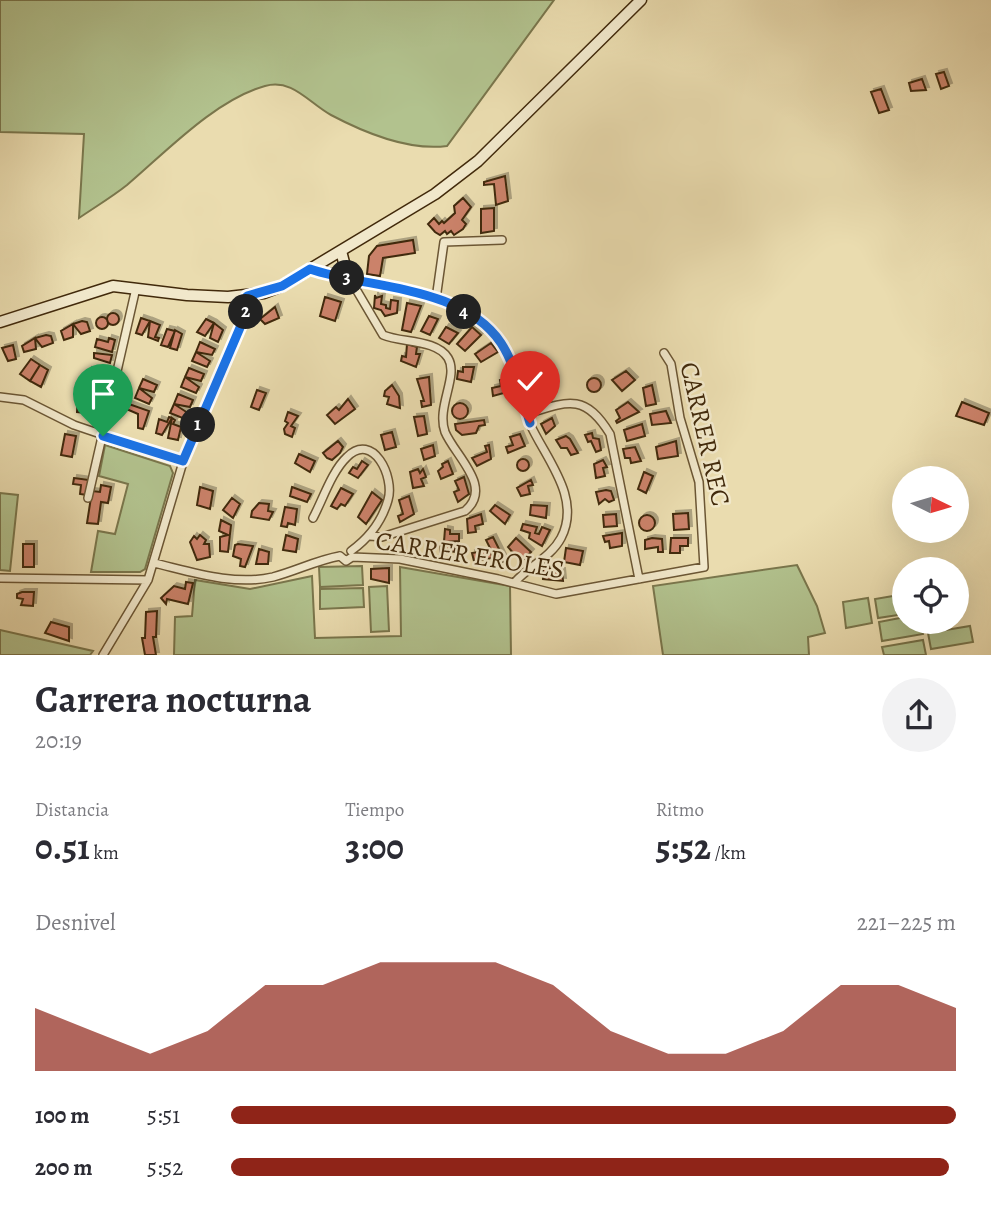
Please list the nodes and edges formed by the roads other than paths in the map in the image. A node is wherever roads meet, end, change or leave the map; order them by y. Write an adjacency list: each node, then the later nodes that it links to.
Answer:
1 (641, 0): 3 (street)
2 (502, 240): 11 (street)
3 (341, 251): 4 (street); 5 (street)
4 (329, 258): 5 (street); 6 (street); 7 (street)
5 (344, 264): 8 (street)
6 (310, 269): 7 (street); 10 (street)
7 (331, 276): 8 (street)
8 (349, 279): 11 (street); 20 (street)
9 (136, 288): 10 (street); 12 (street); 16 (street)
10 (247, 296): 17 (street)
11 (436, 299): 15 (street)
12 (0, 322)
13 (664, 353): 23 (street, CARRER REC)
14 (0, 397): 16 (street)
15 (527, 414): 25 (street); 27 (street)
16 (103, 436): 17 (street); 18 (street)
17 (183, 461): 22 (street)
18 (88, 498)
19 (313, 518): 20 (street)
20 (370, 536): 21 (street)
21 (352, 554): 22 (street, CARRER EROLES); 27 (street, CARRER EROLES)
22 (154, 563): 26 (street)
23 (704, 567): 25 (street, CARRER EROLES)
24 (0, 578): 26 (street)
25 (639, 579): 27 (street, CARRER EROLES)
26 (148, 580): 28 (street)
27 (515, 582)
28 (109, 646): 29 (street); 30 (street)
29 (103, 655)
30 (112, 655)

